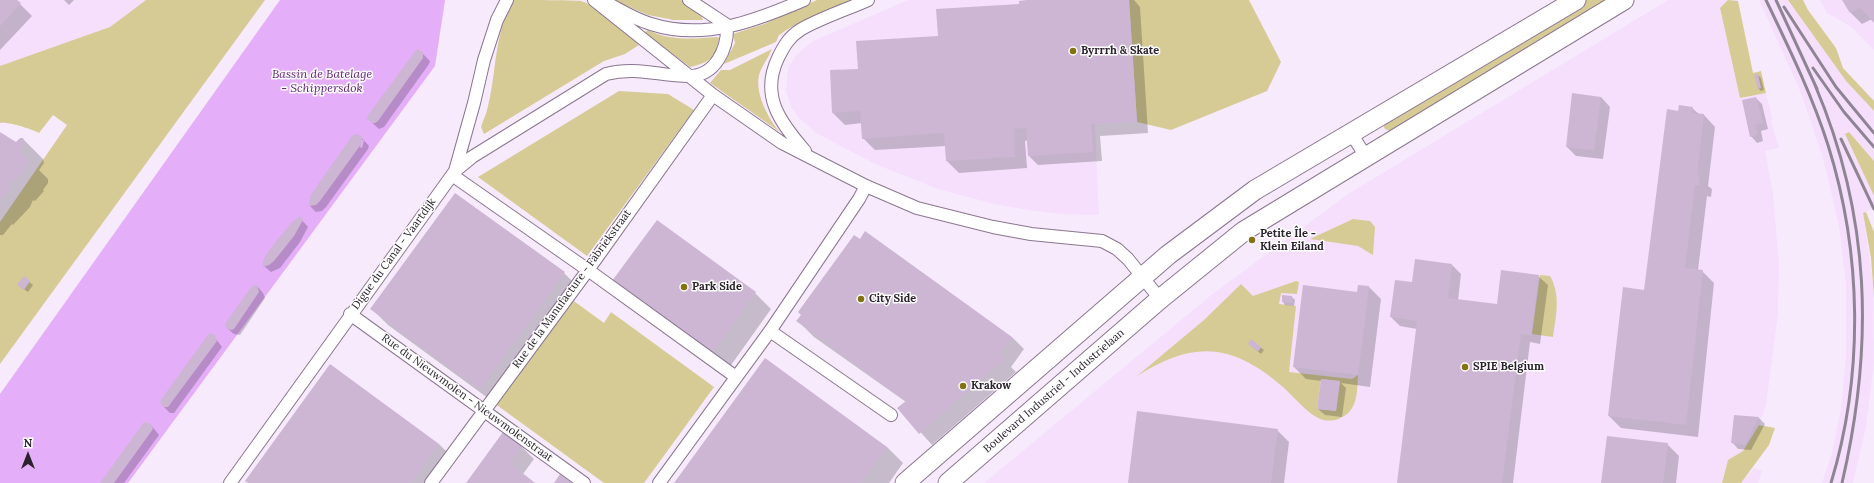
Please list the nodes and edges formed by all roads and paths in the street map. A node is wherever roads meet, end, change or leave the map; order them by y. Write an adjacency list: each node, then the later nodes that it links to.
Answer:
1 (507, 0): 15 (street, Digue du Canal - Vaartdijk)
2 (594, 0): 10 (street)
3 (600, 0): 9 (street)
4 (689, 0): 9 (street)
5 (804, 0): 9 (street)
6 (868, 0): 13 (street)
7 (1576, 0): 12 (main road)
8 (1624, 0): 14 (main road, Boulevard Industriel - Industrielaan)
9 (727, 25): 10 (street)
10 (690, 76): 11 (street); 15 (street)
11 (713, 94): 13 (street); 17 (street, Rue de la Manufacture - Fabriekstraat)
12 (1352, 133): 14 (street); 18 (main road)
13 (808, 155): 16 (street)
14 (1366, 157): 19 (main road, Boulevard Industriel - Industrielaan)
15 (454, 173): 17 (street); 20 (street, Digue du Canal - Vaartdijk)
16 (866, 186): 18 (street); 21 (street)
17 (588, 270): 22 (street); 23 (street, Rue de la Manufacture - Fabriekstraat)
18 (1142, 277): 19 (street); 29 (main road)
19 (1160, 299): 30 (main road, Boulevard Industriel - Industrielaan)
20 (350, 314): 23 (street, Rue du Nieuwmolen - Nieuwmolenstraat); 25 (street, Digue du Canal - Vaartdijk)
21 (770, 331): 22 (street); 24 (street)
22 (736, 378): 28 (street)
23 (483, 411): 26 (street, Rue de la Manufacture - Fabriekstraat); 27 (street, Rue du Nieuwmolen - Nieuwmolenstraat)
24 (891, 415)
25 (230, 483)
26 (431, 483)
27 (584, 483)
28 (659, 483)
29 (905, 483)
30 (948, 483)

